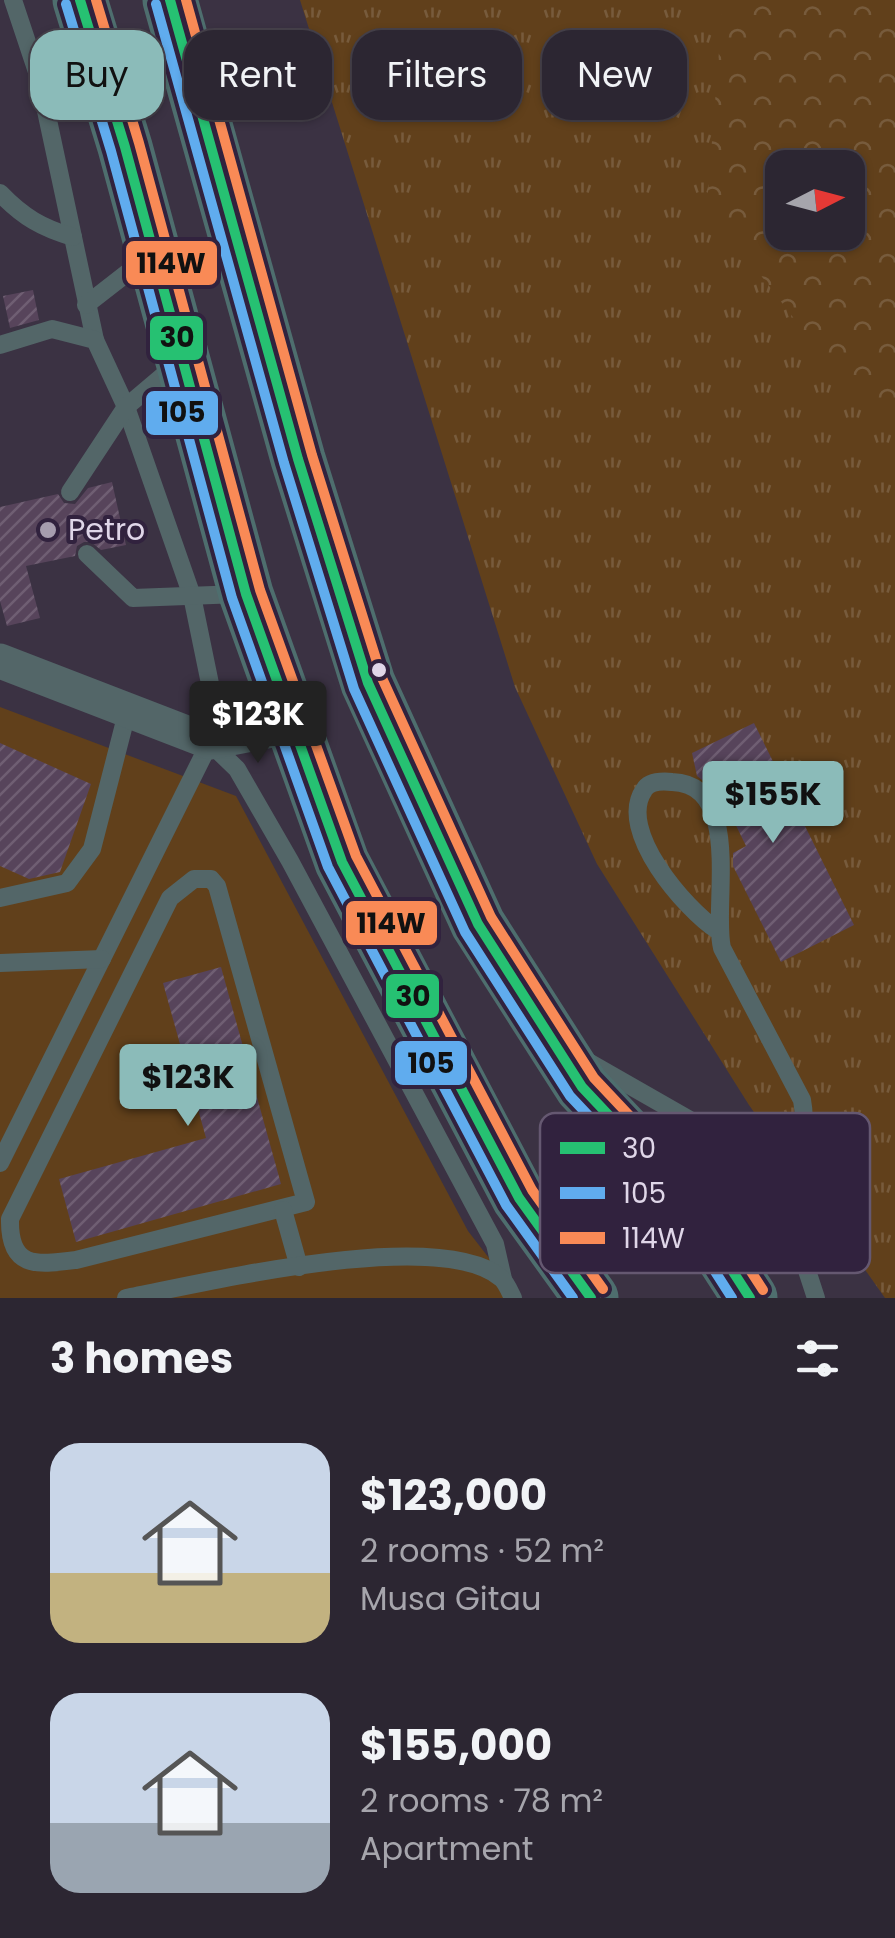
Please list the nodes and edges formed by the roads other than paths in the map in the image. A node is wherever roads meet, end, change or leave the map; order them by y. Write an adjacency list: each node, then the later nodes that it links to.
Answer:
1 (13, 0): 5 (lane)
2 (80, 0): 6 (highway)
3 (170, 0): 24 (highway)
4 (0, 193): 5 (lane)
5 (74, 238): 7 (lane)
6 (152, 253): 7 (lane); 10 (highway)
7 (86, 305): 8 (lane)
8 (96, 340): 9 (lane); 11 (lane)
9 (0, 345)
10 (182, 360): 11 (lane); 14 (highway)
11 (126, 406): 12 (lane); 15 (lane)
12 (70, 492)
13 (87, 554): 15 (lane)
14 (246, 594): 15 (lane); 18 (highway)
15 (192, 596): 19 (lane)
16 (0, 661): 17 (street)
17 (128, 709): 19 (street); 20 (lane)
18 (293, 726): 19 (street); 30 (highway)
19 (210, 742): 22 (lane); 35 (lane)
20 (0, 898)
21 (717, 930): 21 (lane); 27 (lane)
22 (102, 959): 23 (lane); 28 (lane)
23 (0, 964)
24 (557, 1048): 25 (highway); 26 (lane)
25 (606, 1113)
26 (682, 1113)
27 (804, 1113)
28 (0, 1163)
29 (283, 1210): 29 (lane); 31 (lane)
30 (540, 1228)
31 (299, 1267): 35 (lane); 36 (lane)
32 (573, 1273): 38 (highway)
33 (734, 1273): 39 (highway)
34 (808, 1273): 40 (lane)
35 (502, 1279): 37 (lane)
36 (126, 1298)
37 (513, 1298)
38 (591, 1298)
39 (750, 1298)
40 (816, 1298)

